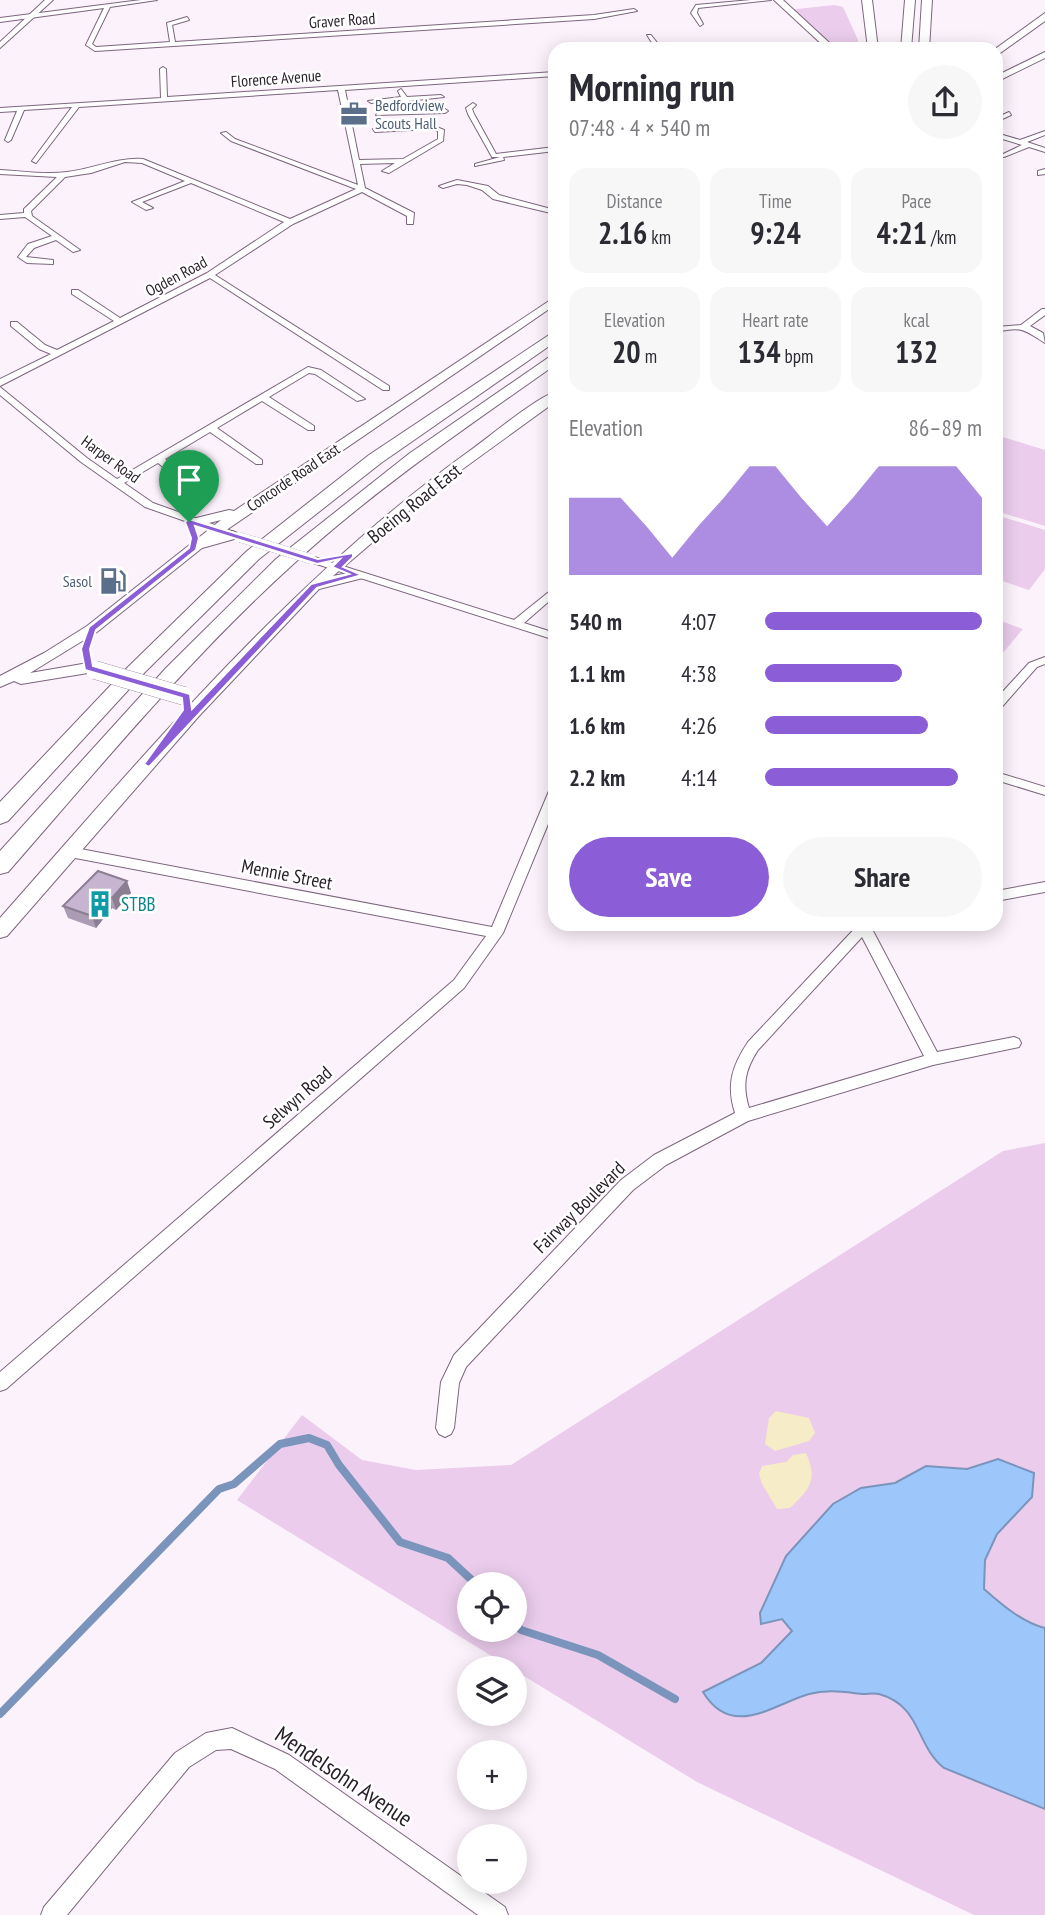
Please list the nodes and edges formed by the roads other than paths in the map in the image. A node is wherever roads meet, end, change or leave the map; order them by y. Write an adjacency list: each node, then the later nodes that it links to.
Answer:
1 (49, 0): 13 (main road)
2 (154, 0): 10 (street)
3 (768, 0): 17 (street)
4 (778, 0): 20 (main road)
5 (854, 0): 21 (highway)
6 (867, 0): 22 (highway)
7 (910, 0): 23 (highway)
8 (927, 0): 24 (highway)
9 (629, 2): 11 (street)
10 (108, 5): 13 (street); 26 (street, Graver Road)
11 (634, 11): 16 (street); 26 (street, Graver Road)
12 (1045, 16): 27 (highway)
13 (32, 17): 15 (street); 25 (main road)
14 (187, 19): 26 (street)
15 (0, 20)
16 (636, 21)
17 (701, 24)
18 (649, 36): 19 (street)
19 (654, 42)
20 (824, 42)
21 (871, 42)
22 (872, 42)
23 (907, 42)
24 (924, 42)
25 (0, 46)
26 (173, 46)
27 (1003, 48)
28 (1023, 48): 30 (highway)
29 (1045, 55): 33 (main road)
30 (1003, 58)
31 (163, 69): 37 (street)
32 (548, 74): 34 (street, Florence Avenue)
33 (1003, 76)
34 (398, 84): 35 (street, Florence Avenue); 38 (street)
35 (341, 88): 37 (street, Florence Avenue); 61 (street)
36 (441, 97): 38 (street)
37 (164, 99): 41 (street, Florence Avenue)
38 (405, 99): 39 (street); 45 (street)
39 (371, 102)
40 (473, 105): 58 (street)
41 (76, 106): 42 (street, Florence Avenue); 59 (street)
42 (21, 109): 43 (street, Florence Avenue); 53 (street)
43 (0, 110)
44 (445, 111): 45 (street)
45 (410, 112): 46 (street)
46 (378, 114)
47 (1009, 114): 48 (street)
48 (1003, 117)
49 (375, 130): 60 (street)
50 (225, 133): 68 (street)
51 (1045, 133): 54 (street)
52 (1003, 137): 54 (street)
53 (8, 140)
54 (1025, 144): 56 (street); 57 (street)
55 (548, 150): 58 (street)
56 (1045, 150)
57 (1003, 155)
58 (503, 158): 62 (street)
59 (36, 161)
60 (404, 161): 61 (street); 63 (street)
61 (357, 162): 68 (street)
62 (477, 166)
63 (386, 171)
64 (0, 172): 65 (street)
65 (63, 175): 66 (street); 73 (street)
66 (188, 182): 70 (street); 75 (street)
67 (443, 186): 71 (street)
68 (362, 189): 75 (street, Ogden Road); 76 (street)
69 (501, 192): 71 (street)
70 (149, 208)
71 (545, 209): 72 (street)
72 (548, 210)
73 (27, 215): 74 (street); 77 (street)
74 (0, 217)
75 (290, 222): 80 (street, Ogden Road)
76 (410, 222)
77 (57, 237): 78 (street); 79 (street)
78 (76, 250)
79 (50, 262)
80 (210, 275): 84 (street, Ogden Road); 93 (street)
81 (75, 292): 84 (street)
82 (548, 305): 104 (main road, Concorde Road East)
83 (1045, 311): 86 (street)
84 (121, 321): 90 (street, Ogden Road)
85 (15, 324): 90 (street)
86 (1023, 327): 87 (street); 88 (street)
87 (1003, 328)
88 (1044, 336)
89 (548, 340): 128 (highway)
90 (57, 353): 92 (street, Ogden Road)
91 (548, 363): 130 (highway)
92 (0, 383)
93 (386, 388)
94 (0, 390): 102 (street, Harper Road)
95 (262, 397): 96 (street); 98 (street); 99 (street)
96 (360, 399)
97 (548, 401): 109 (main road, Boeing Road East)
98 (211, 428): 100 (street); 101 (street)
99 (311, 428)
100 (159, 459): 102 (street); 103 (street)
101 (259, 462)
102 (117, 482): 105 (street, Harper Road)
103 (204, 495)
104 (246, 509): 105 (main road); 106 (main road, Concorde Road East); 107 (main road)
105 (191, 522): 106 (street, Harper Road); 108 (main road)
106 (216, 530): 107 (street, Harper Road); 108 (main road, Concorde Road East)
107 (236, 536): 108 (main road); 110 (street, Harper Road, bridge)
108 (195, 547): 116 (main road, Concorde Road East)
109 (350, 555): 110 (main road); 111 (main road, Boeing Road East)
110 (314, 560): 111 (street, Harper Road); 113 (main road)
111 (337, 567): 112 (street, Harper Road); 113 (main road, Boeing Road East)
112 (358, 575): 113 (main road); 115 (street, Harper Road)
113 (317, 584): 121 (main road, Boeing Road East)
114 (548, 596): 115 (street)
115 (515, 625): 117 (street, Harper Road)
116 (92, 629): 119 (main road); 120 (main road, Concorde Road East)
117 (548, 635)
118 (1045, 660): 123 (street)
119 (92, 669): 120 (main road); 122 (main road, bridge)
120 (0, 683)
121 (218, 687): 122 (main road); 124 (main road, Boeing Road East)
122 (186, 696): 124 (main road)
123 (1003, 698)
124 (149, 764): 129 (main road, Boeing Road East)
125 (1003, 778): 126 (street)
126 (1045, 792)
127 (548, 809): 136 (street, Selwyn Road)
128 (0, 816)
129 (70, 852): 133 (main road, Boeing Road East); 136 (street, Mennie Street)
130 (0, 866)
131 (1045, 887): 132 (street)
132 (1003, 895)
133 (0, 931)
134 (860, 931): 139 (street)
135 (869, 931): 138 (street)
136 (496, 933): 140 (street, Selwyn Road)
137 (1014, 1043): 138 (street, Fairway Boulevard)
138 (933, 1059): 139 (street, Fairway Boulevard)
139 (744, 1116): 141 (street, Fairway Boulevard)
140 (0, 1383)
141 (445, 1428)
142 (52, 1915): 143 (street, Mendelsohn Avenue)
143 (496, 1915)

